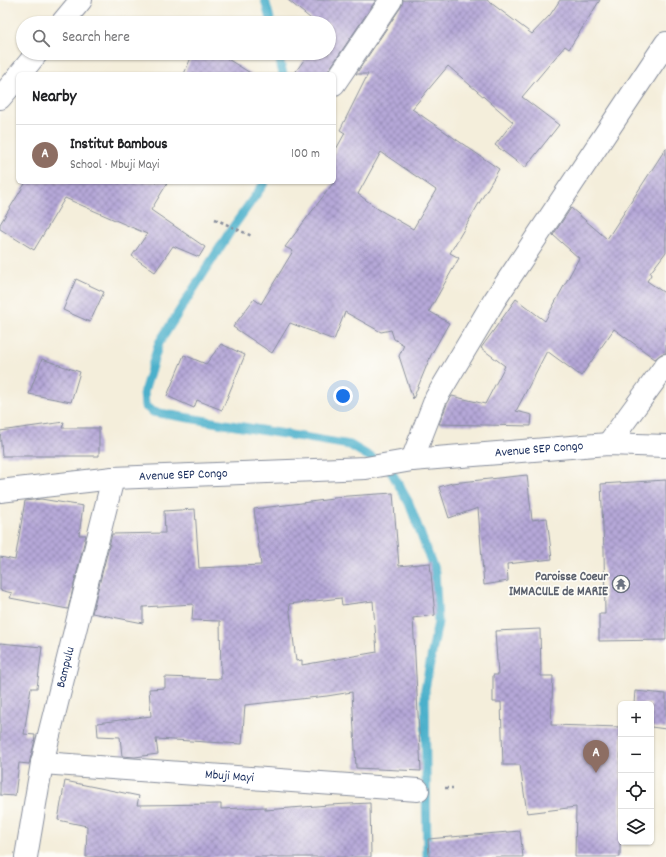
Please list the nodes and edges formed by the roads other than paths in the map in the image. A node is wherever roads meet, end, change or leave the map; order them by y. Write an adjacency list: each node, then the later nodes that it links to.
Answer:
1 (81, 0): 3 (street)
2 (391, 0): 8 (street)
3 (68, 16)
4 (666, 43): 13 (street)
5 (31, 60): 6 (street)
6 (22, 72)
7 (16, 78): 9 (street)
8 (336, 81)
9 (0, 98)
10 (666, 365): 11 (street)
11 (608, 444): 12 (street, Avenue SEP Congo); 13 (street, Avenue SEP Congo)
12 (666, 446)
13 (412, 460): 14 (street, Avenue SEP Congo)
14 (113, 478): 15 (street, Avenue SEP Congo); 16 (street, Bampulu)
15 (0, 491)
16 (42, 763): 17 (street, Mbuji Mayi); 18 (street, Bampulu)
17 (418, 790)
18 (26, 857)

